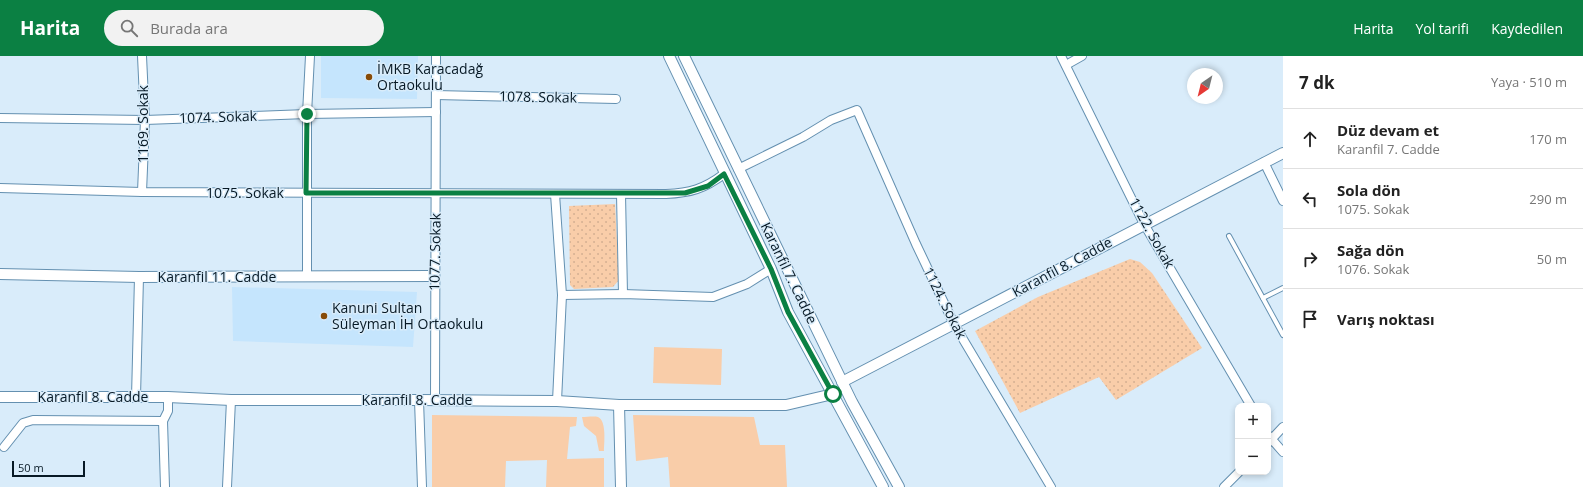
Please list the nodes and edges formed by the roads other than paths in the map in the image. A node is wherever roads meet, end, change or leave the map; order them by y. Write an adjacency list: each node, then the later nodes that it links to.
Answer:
1 (142, 56): 14 (street, 1169. Sokak)
2 (310, 56): 12 (street)
3 (436, 56): 9 (street, 1077. Sokak)
4 (669, 56): 18 (street, Karanfil 7. Cadde)
5 (684, 56): 17 (street, Karanfil 7. Cadde)
6 (1061, 56): 8 (street, 1122. Sokak)
7 (1082, 56): 8 (street)
8 (1066, 65): 26 (street, 1122. Sokak)
9 (436, 95): 10 (street, 1078. Sokak); 11 (street, 1077. Sokak)
10 (616, 99)
11 (436, 112): 12 (street, 1074. Sokak); 21 (street, 1077. Sokak)
12 (307, 114): 14 (street, 1074. Sokak); 22 (street)
13 (0, 118): 14 (street, 1074. Sokak)
14 (146, 120): 20 (street, 1169. Sokak)
15 (1283, 153): 16 (street, Karanfil 8. Cadde)
16 (1264, 162): 25 (street); 26 (street, Karanfil 8. Cadde)
17 (738, 169): 37 (street, 1124. Sokak); 39 (street, Karanfil 7. Cadde)
18 (724, 174): 24 (street, 1075. Sokak); 28 (street, Karanfil 7. Cadde)
19 (0, 188): 20 (street, 1075. Sokak)
20 (142, 192): 22 (street, 1075. Sokak)
21 (436, 192): 22 (street, 1075. Sokak); 23 (street, 1075. Sokak); 31 (street, 1077. Sokak)
22 (306, 193): 30 (street)
23 (555, 194): 24 (street, 1075. Sokak); 35 (street)
24 (621, 194): 34 (street)
25 (1283, 201)
26 (1144, 224): 37 (street, Karanfil 8. Cadde); 48 (street, 1122. Sokak)
27 (1229, 236): 36 (lane)
28 (771, 269): 34 (street); 40 (street, Karanfil 7. Cadde)
29 (0, 274): 32 (street, Karanfil 11. Cadde)
30 (307, 276): 31 (street, Karanfil 11. Cadde); 32 (street, Karanfil 11. Cadde)
31 (434, 276): 46 (street, 1077. Sokak)
32 (139, 277): 42 (street)
33 (1283, 288): 36 (lane)
34 (623, 294): 35 (street)
35 (562, 295): 47 (street)
36 (1263, 298): 38 (lane)
37 (954, 324): 39 (street, Karanfil 8. Cadde); 63 (street, 1124. Sokak)
38 (1283, 335)
39 (842, 382): 62 (street, Karanfil 7. Cadde)
40 (833, 394): 49 (street, Karanfil 8. Cadde); 61 (street, Karanfil 7. Cadde)
41 (0, 397): 42 (street, Karanfil 8. Cadde)
42 (136, 397): 43 (street, Karanfil 8. Cadde)
43 (168, 397): 44 (street, Karanfil 8. Cadde); 50 (street)
44 (231, 400): 45 (street, Karanfil 8. Cadde); 58 (street)
45 (419, 400): 46 (street, Karanfil 8. Cadde); 59 (street)
46 (435, 400): 47 (street, Karanfil 8. Cadde)
47 (557, 402): 49 (street, Karanfil 8. Cadde)
48 (1249, 403)
49 (619, 405): 60 (street)
50 (163, 421): 54 (street); 57 (street)
51 (1283, 428): 52 (street)
52 (1271, 437)
53 (1271, 441): 55 (street)
54 (4, 447)
55 (1283, 452)
56 (1236, 475): 64 (street)
57 (165, 487)
58 (227, 487)
59 (422, 487)
60 (621, 487)
61 (883, 487)
62 (899, 487)
63 (1051, 487)
64 (1224, 487)

